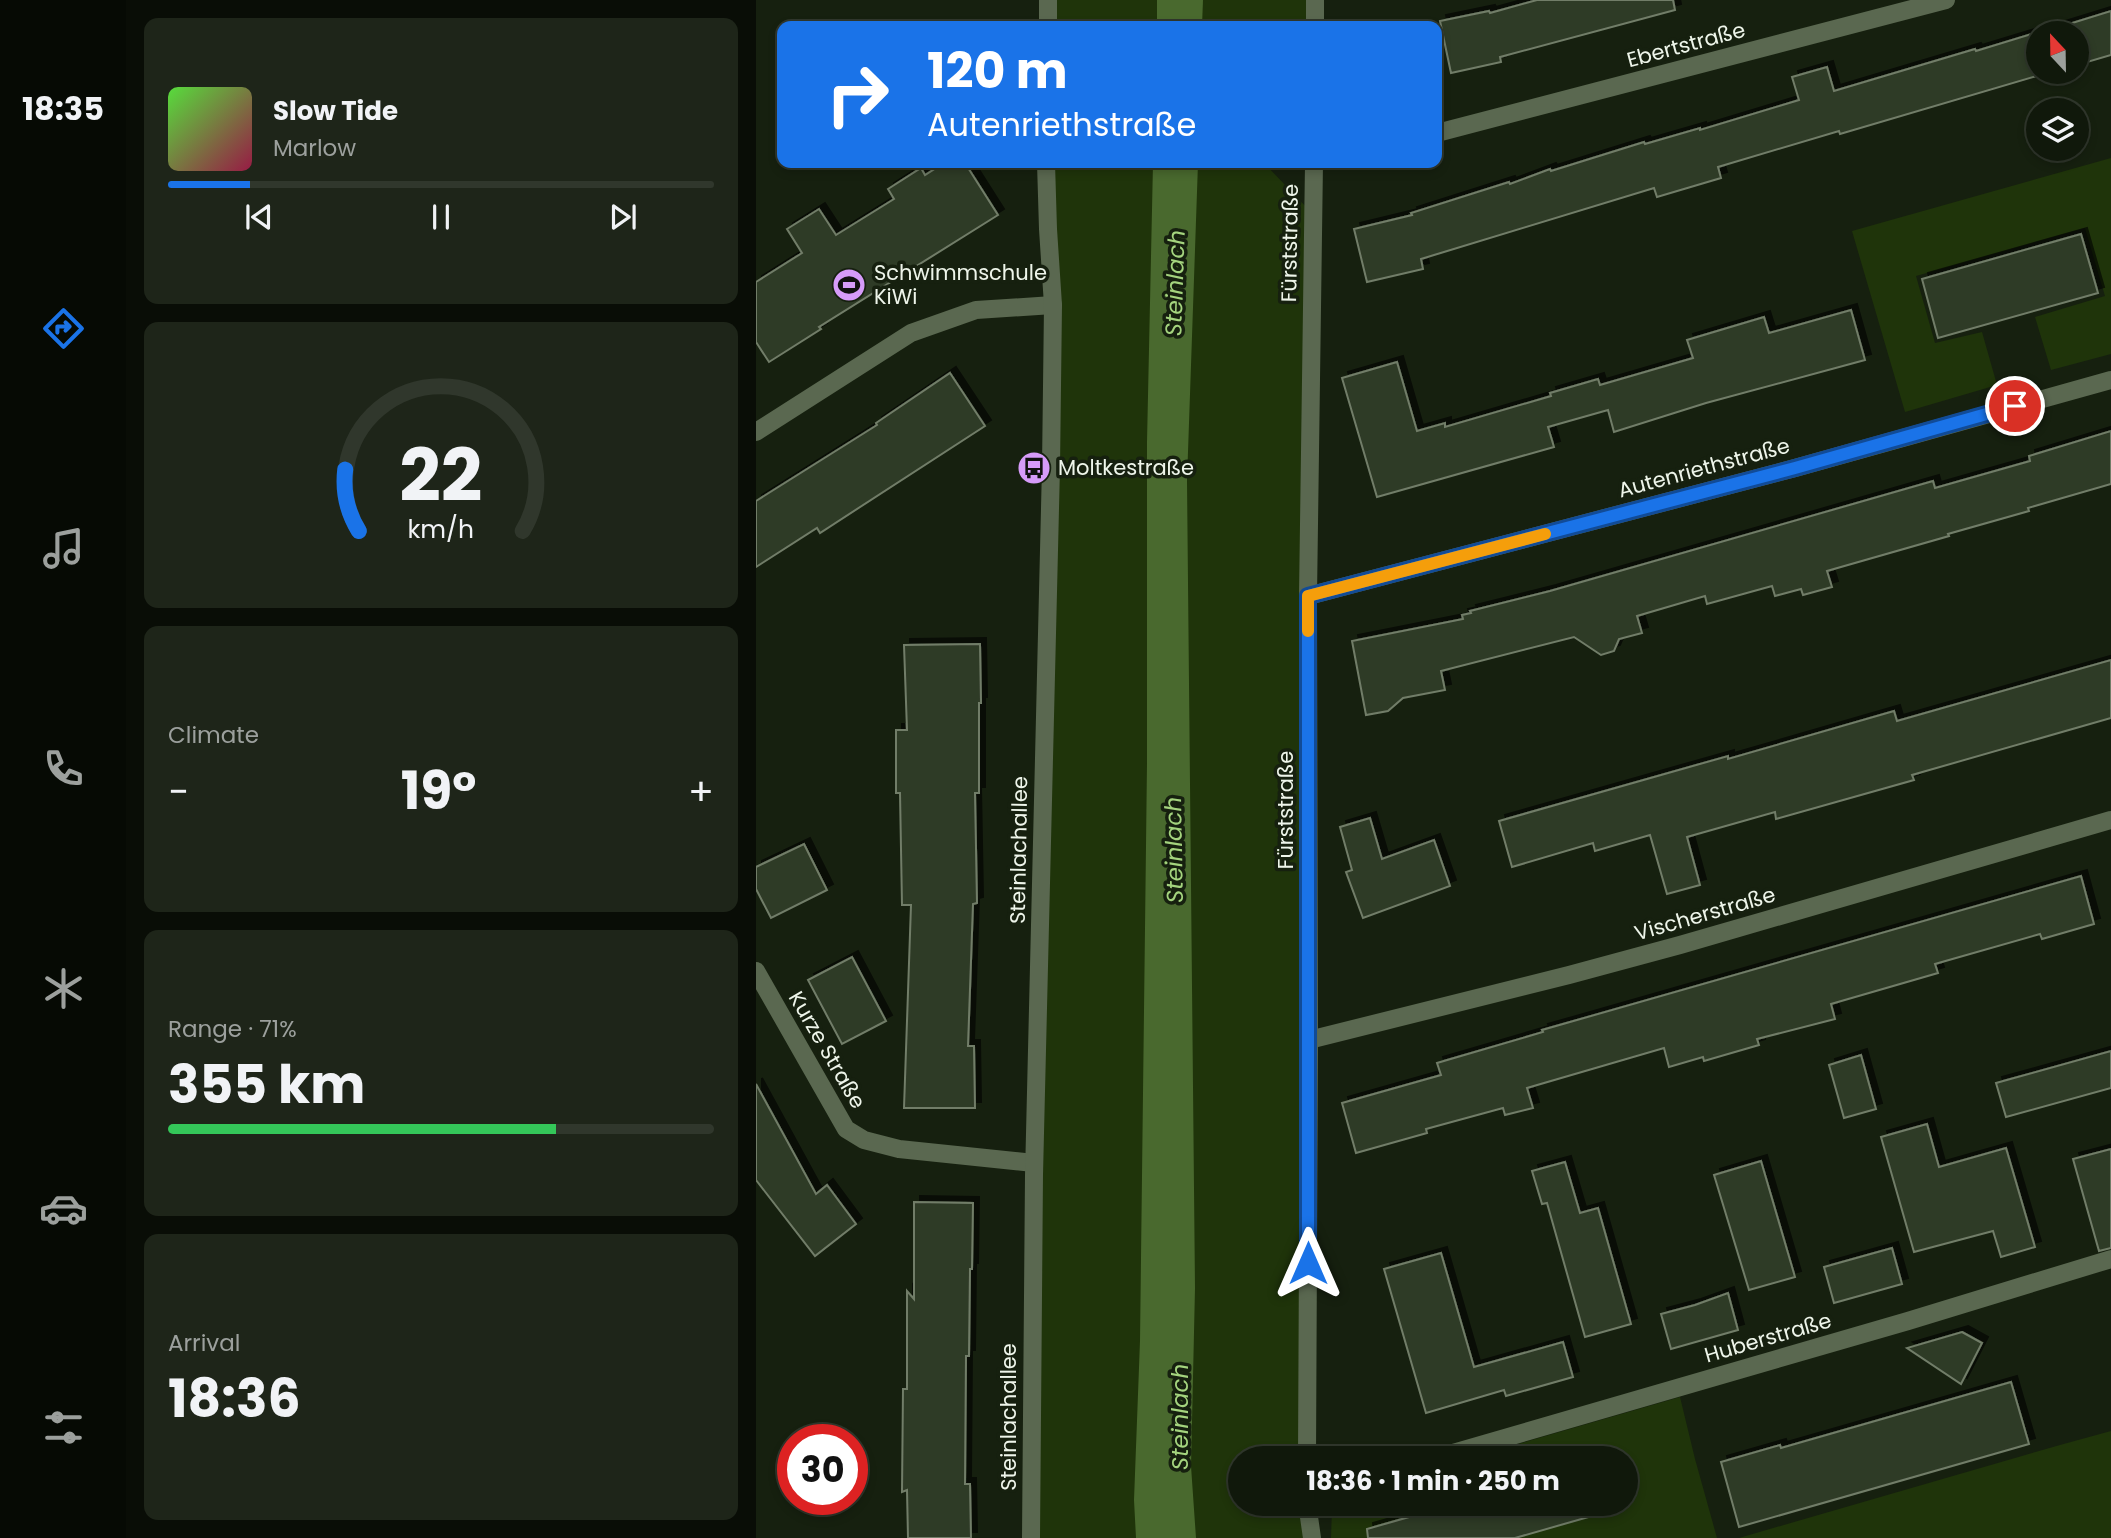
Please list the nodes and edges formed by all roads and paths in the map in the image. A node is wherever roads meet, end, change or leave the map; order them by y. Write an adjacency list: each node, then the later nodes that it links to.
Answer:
1 (1048, 0): 4 (street)
2 (1315, 0): 5 (street)
3 (1946, 0): 6 (street, Ebertstraße)
4 (1048, 21)
5 (1315, 21)
6 (1442, 132)
7 (1046, 168): 9 (street, Steinlachallee)
8 (1317, 168): 12 (street, Fürststraße)
9 (1053, 305): 11 (street); 16 (street, Steinlachallee)
10 (2111, 380): 12 (street, Autenriethstraße)
11 (756, 432)
12 (1308, 596): 15 (street, Fürststraße)
13 (2111, 820): 15 (street, Vischerstraße)
14 (756, 971): 16 (street, Kurze Straße)
15 (1309, 1040): 18 (street, Fürststraße)
16 (1034, 1163): 21 (street, Steinlachallee)
17 (2111, 1259): 19 (street, Huberstraße)
18 (1307, 1446)
19 (1478, 1446)
20 (1309, 1516): 22 (street)
21 (1031, 1538)
22 (1312, 1538)

